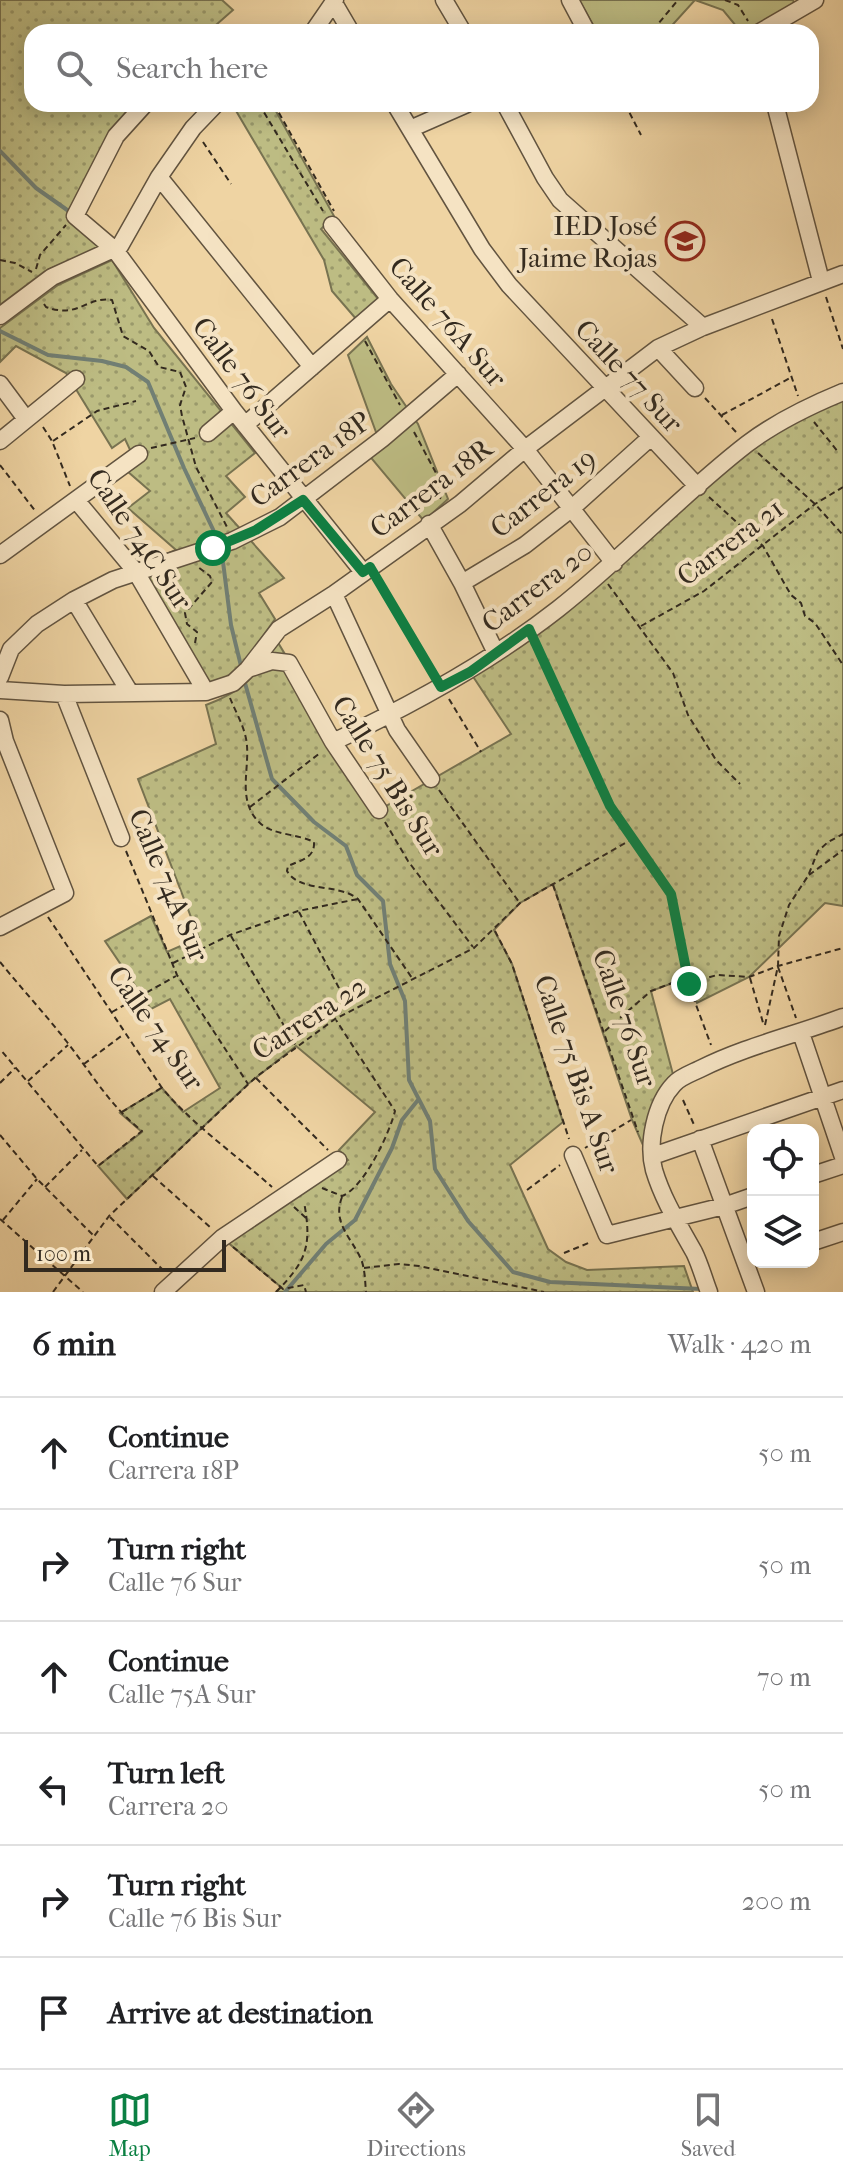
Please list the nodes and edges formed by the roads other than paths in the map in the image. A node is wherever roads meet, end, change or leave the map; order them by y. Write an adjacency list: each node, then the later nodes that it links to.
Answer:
1 (444, 0): 7 (street)
2 (570, 0): 8 (street)
3 (815, 0): 9 (street)
4 (334, 1): 5 (street); 6 (street)
5 (318, 24)
6 (347, 24)
7 (458, 24)
8 (583, 24)
9 (770, 24)
10 (138, 112): 19 (street, Calle 76 Sur)
11 (208, 112): 17 (street)
12 (400, 112): 16 (street, Calle 77 Sur)
13 (449, 112): 16 (street)
14 (509, 112): 24 (street)
15 (777, 112): 21 (street)
16 (410, 129): 31 (street, Calle 77 Sur)
17 (159, 177): 19 (street); 26 (street)
18 (332, 225): 22 (street, Calle 76A Sur)
19 (115, 250): 23 (street); 33 (street, Calle 76 Sur)
20 (843, 274): 21 (street, Carrera 18R)
21 (821, 281): 24 (street, Carrera 18R)
22 (390, 299): 26 (street); 27 (street, Calle 76A Sur)
23 (0, 316)
24 (703, 327): 25 (street, Carrera 18R)
25 (658, 348): 30 (street); 31 (street, Carrera 18R)
26 (312, 367): 35 (street)
27 (458, 374): 39 (street, Calle 76A Sur); 43 (street, Carrera 18P)
28 (76, 379): 34 (street)
29 (0, 384): 34 (street)
30 (695, 388)
31 (604, 389): 37 (street, Calle 77 Sur); 39 (street, Carrera 18R)
32 (843, 392): 41 (street, Carrera 20)
33 (234, 411): 35 (street, Calle 76 Sur); 36 (street)
34 (30, 416): 38 (street)
35 (245, 425): 43 (street, Calle 76 Sur)
36 (208, 433)
37 (651, 437): 41 (street, Calle 77 Sur); 44 (street, Carrera 19)
38 (0, 441)
39 (525, 449): 44 (street, Calle 76A Sur); 45 (street, Carrera 18R)
40 (139, 454): 42 (street)
41 (698, 487): 47 (street, Carrera 20)
42 (76, 500): 46 (street); 49 (street, Calle 74C Sur)
43 (303, 500): 48 (street, Calle 76 Sur); 49 (street, Carrera 18P)
44 (571, 509): 47 (street, Calle 76A Sur); 50 (street, Carrera 19)
45 (429, 524): 48 (street, Carrera 18R); 50 (street)
46 (0, 555)
47 (614, 563): 54 (street, Carrera 20)
48 (366, 570): 51 (street, Carrera 18R)
49 (136, 572): 52 (street, Carrera 18P); 59 (street, Calle 74C Sur)
50 (462, 583): 54 (street)
51 (334, 594): 55 (street, Carrera 18R); 61 (street)
52 (74, 600): 53 (street, Carrera 18P); 58 (street)
53 (6, 643): 56 (street)
54 (495, 651): 61 (street, Carrera 20)
55 (248, 669): 59 (street, Carrera 18R); 64 (street, Calle 75 Bis Sur)
56 (0, 677)
57 (0, 690): 60 (street, Carrera 18R)
58 (129, 691): 59 (street, Carrera 18R); 60 (street, Carrera 18R)
59 (206, 692)
60 (64, 694): 67 (street, Calle 74A Sur)
61 (392, 715): 64 (street, Carrera 20); 65 (street)
62 (0, 720): 63 (street)
63 (3, 742): 68 (street)
64 (333, 742): 66 (street, Calle 75 Bis Sur)
65 (431, 779)
66 (379, 810)
67 (121, 838)
68 (0, 927)
69 (843, 1017): 70 (street)
70 (801, 1033): 72 (street); 77 (street)
71 (843, 1090): 72 (street)
72 (823, 1097): 73 (street); 75 (street)
73 (700, 1139): 77 (street); 81 (street)
74 (573, 1155): 82 (street, Calle 75 Bis A Sur)
75 (843, 1157)
76 (338, 1160): 87 (street)
77 (653, 1162): 82 (street)
78 (843, 1165): 79 (street)
79 (819, 1173)
80 (747, 1198): 81 (street)
81 (724, 1206): 82 (street); 85 (street)
82 (673, 1218): 88 (street)
83 (843, 1232): 84 (street)
84 (819, 1240)
85 (747, 1255)
86 (752, 1268): 89 (street)
87 (174, 1288)
88 (709, 1292)
89 (756, 1292)

